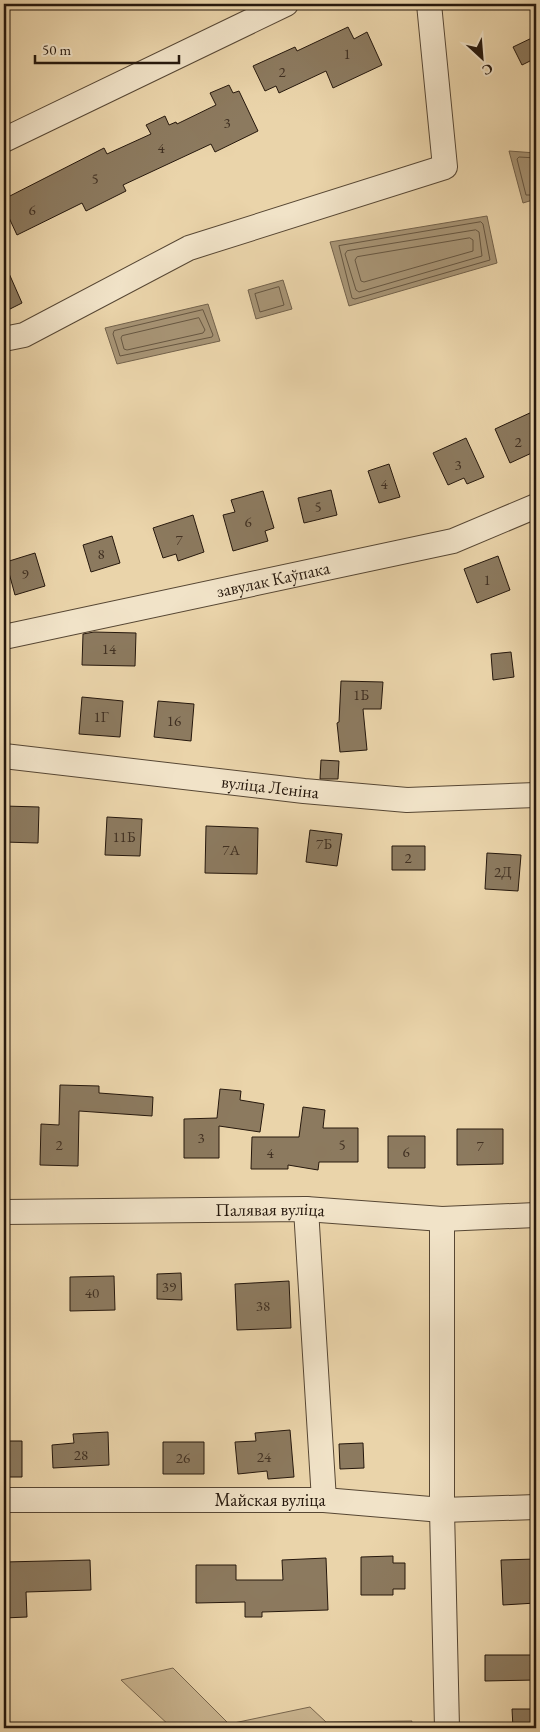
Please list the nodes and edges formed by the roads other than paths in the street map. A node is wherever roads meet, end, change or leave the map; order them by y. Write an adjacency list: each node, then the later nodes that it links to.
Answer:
1 (286, 4): 3 (street)
2 (429, 4): 4 (street)
3 (4, 140)
4 (4, 339)
5 (536, 506): 6 (street, завулак Каўпака)
6 (4, 637)
7 (4, 756): 8 (street, вуліца Леніна)
8 (536, 795)
9 (306, 1209): 10 (street, Палявая вуліца); 12 (street, Палявая вуліца); 14 (street)
10 (4, 1212)
11 (536, 1215): 12 (street, Палявая вуліца)
12 (442, 1219): 16 (street)
13 (4, 1500): 14 (street, Майская вуліца)
14 (324, 1500): 16 (street, Майская вуліца)
15 (536, 1507): 16 (street, Майская вуліца)
16 (442, 1510): 17 (street)
17 (446, 1728)

